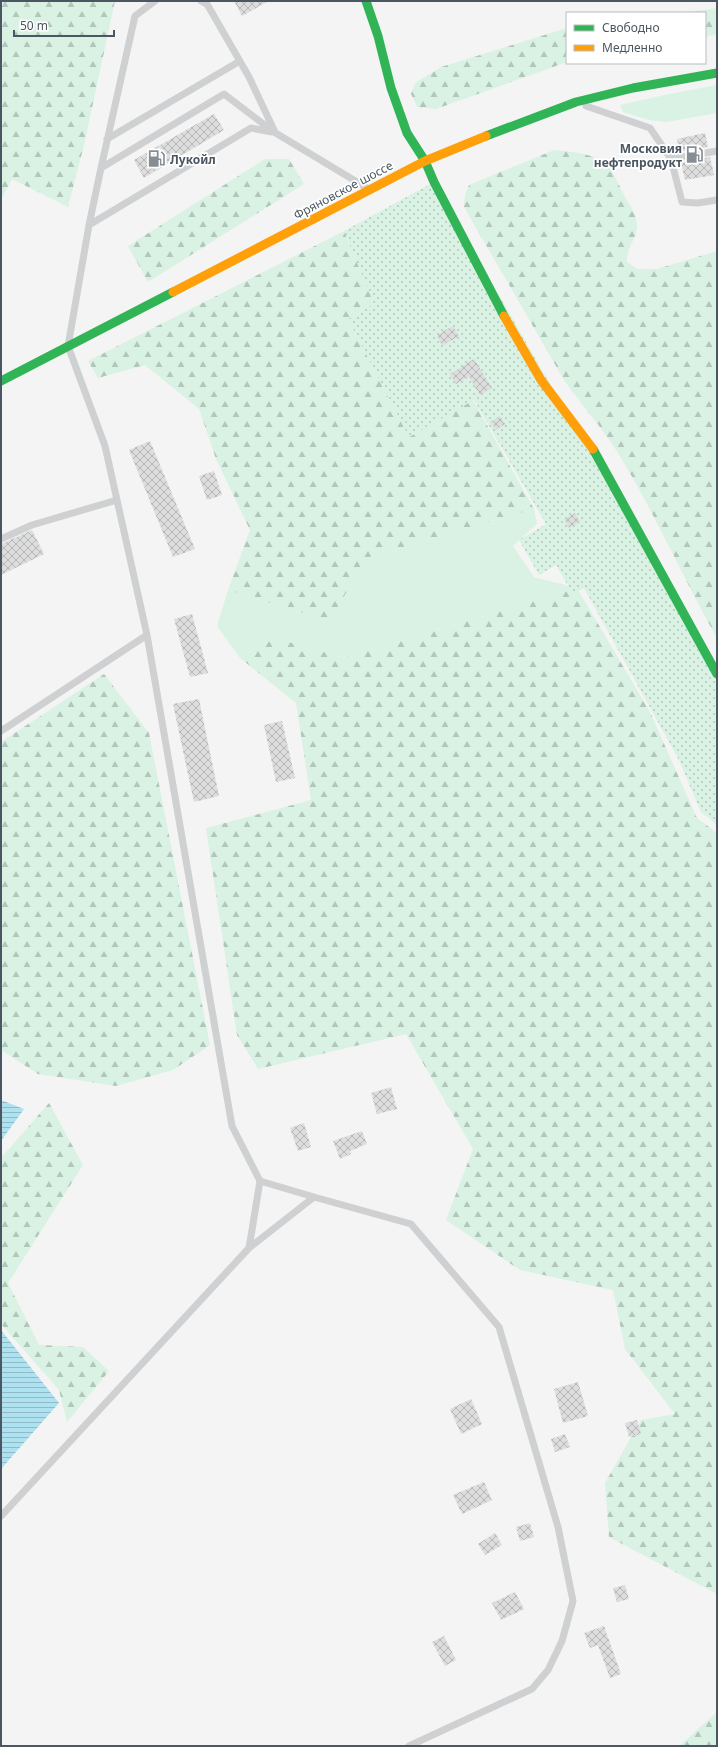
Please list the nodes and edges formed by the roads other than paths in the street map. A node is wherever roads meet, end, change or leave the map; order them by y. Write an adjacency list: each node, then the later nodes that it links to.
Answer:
1 (155, 1): 8 (lane)
2 (201, 1): 4 (lane)
3 (366, 1): 11 (main road)
4 (240, 61): 7 (lane); 8 (lane)
5 (717, 73): 6 (main road, Фряновское шоссе)
6 (576, 102): 10 (lane); 11 (main road, Фряновское шоссе)
7 (274, 132): 12 (lane); 13 (lane); 15 (lane)
8 (107, 139): 12 (lane)
9 (717, 151): 10 (lane)
10 (671, 159): 14 (lane)
11 (425, 161): 13 (main road, Фряновское шоссе); 21 (main road)
12 (101, 168): 15 (lane)
13 (370, 190): 16 (main road, Фряновское шоссе)
14 (717, 200)
15 (89, 225): 16 (lane)
16 (68, 346): 17 (main road, Фряновское шоссе); 18 (lane)
17 (1, 381)
18 (117, 500): 19 (lane); 20 (lane)
19 (1, 539)
20 (147, 635): 22 (lane); 23 (lane)
21 (717, 674)
22 (1, 731)
23 (260, 1181): 24 (lane); 25 (lane)
24 (314, 1197): 25 (lane); 27 (lane)
25 (248, 1248): 26 (lane)
26 (1, 1516)
27 (409, 1746)

